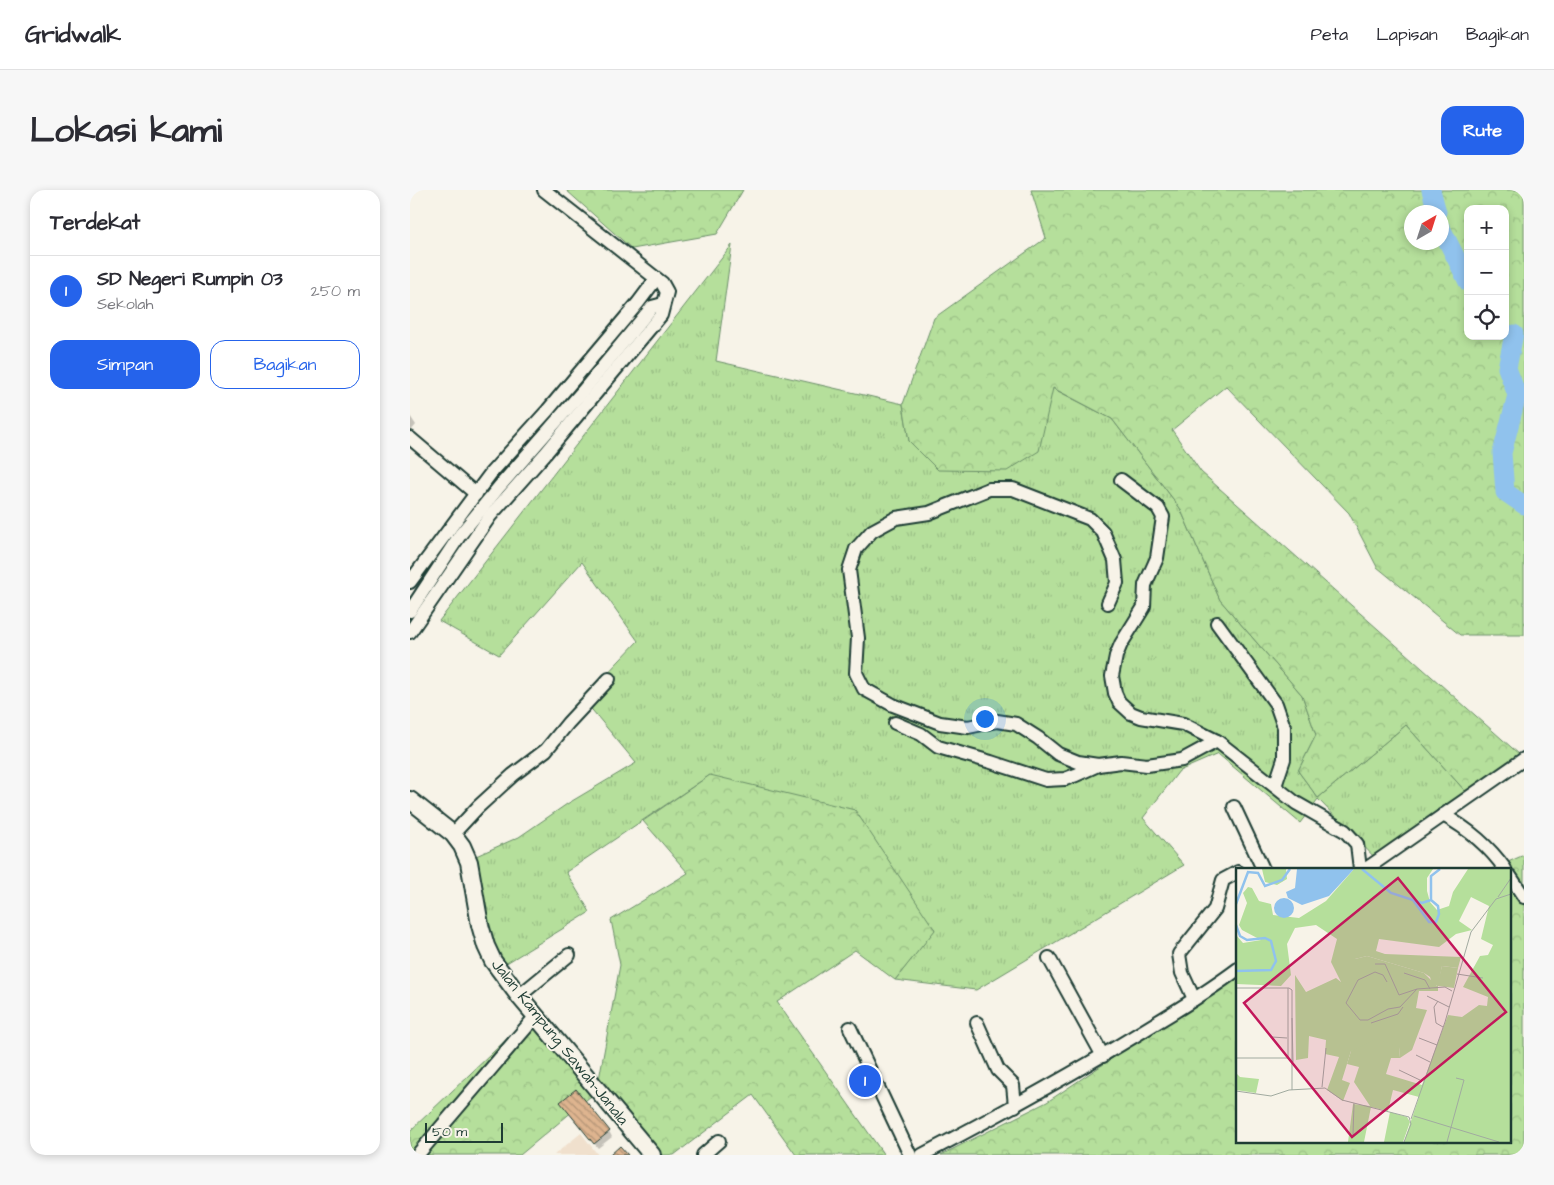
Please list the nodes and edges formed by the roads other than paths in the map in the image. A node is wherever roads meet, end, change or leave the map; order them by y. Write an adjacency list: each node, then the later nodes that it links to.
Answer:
1 (544, 190): 2 (street)
2 (656, 279): 3 (street); 6 (street)
3 (664, 304): 9 (street); 11 (street)
4 (410, 438): 6 (street)
5 (1121, 480): 14 (street)
6 (476, 494): 7 (street)
7 (410, 582)
8 (1108, 603): 16 (street)
9 (410, 611)
10 (1217, 623): 17 (street)
11 (410, 632)
12 (609, 679): 21 (street)
13 (895, 723): 16 (street)
14 (1217, 741): 16 (street); 17 (street)
15 (1524, 759): 20 (street)
16 (1098, 765)
17 (1275, 786): 23 (street)
18 (410, 800): 21 (main road, Jalan Kampung Sawah–Janala)
19 (1234, 807): 22 (street)
20 (1443, 815): 24 (street); 25 (street)
21 (453, 834): 32 (main road, Jalan Kampung Sawah–Janala)
22 (1262, 868)
23 (1360, 868)
24 (1367, 868)
25 (1504, 868)
26 (1236, 873): 33 (street)
27 (1512, 879): 28 (street)
28 (1524, 897)
29 (569, 955): 32 (street)
30 (1050, 958): 37 (street)
31 (1236, 970): 33 (street)
32 (519, 996): 34 (main road, Jalan Kampung Sawah–Janala)
33 (1194, 1000): 37 (street)
34 (536, 1016): 40 (street); 41 (main road, Jalan Kampung Sawah–Janala)
35 (977, 1023): 38 (street)
36 (850, 1028): 43 (street)
37 (1103, 1056): 38 (street)
38 (1015, 1106): 44 (street)
39 (719, 1141): 42 (street)
40 (418, 1153)
41 (652, 1155)
42 (703, 1155)
43 (910, 1155)
44 (922, 1155)

